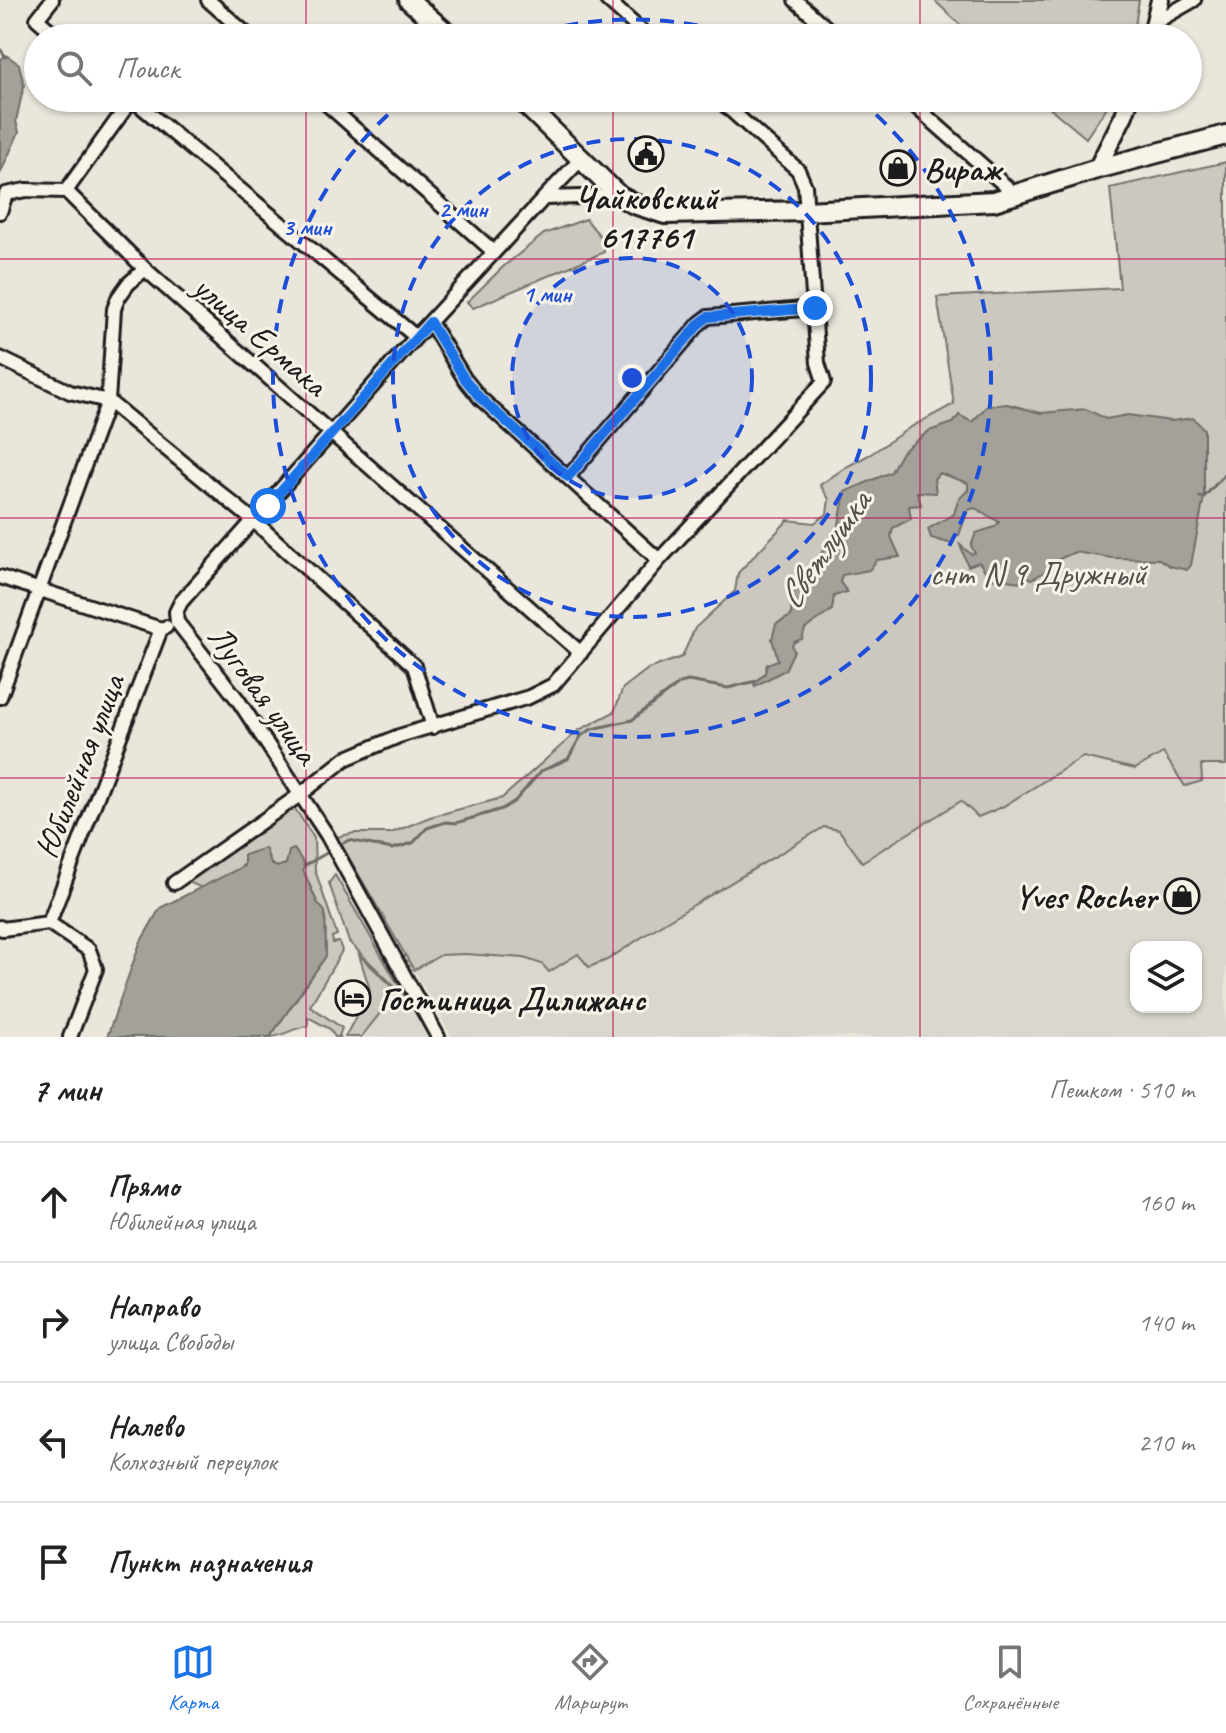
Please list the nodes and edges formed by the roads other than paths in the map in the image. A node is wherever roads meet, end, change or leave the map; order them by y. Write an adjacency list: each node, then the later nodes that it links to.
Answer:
1 (52, 0): 8 (street)
2 (208, 0): 9 (street)
3 (409, 0): 10 (main road)
4 (607, 0): 11 (street)
5 (795, 0): 12 (street)
6 (1160, 0): 13 (street)
7 (1194, 0): 14 (street)
8 (43, 24)
9 (235, 24)
10 (436, 24)
11 (634, 24)
12 (822, 24)
13 (1154, 24)
14 (1160, 24)
15 (122, 112): 25 (street)
16 (147, 112): 35 (street)
17 (336, 112): 31 (street)
18 (534, 112): 23 (main road)
19 (733, 112): 30 (street)
20 (922, 112): 27 (street)
21 (1125, 112): 24 (street)
22 (1226, 135): 24 (main road)
23 (583, 157): 26 (main road); 28 (street)
24 (1097, 169): 27 (main road)
25 (66, 191): 29 (street); 32 (street, улица Ермака)
26 (619, 196): 28 (street); 30 (main road)
27 (1017, 196): 30 (main road)
28 (544, 198): 31 (street)
29 (0, 209)
30 (806, 211): 33 (street)
31 (494, 252): 34 (street)
32 (145, 269): 37 (street); 38 (street, улица Ермака)
33 (815, 308): 39 (street); 41 (street)
34 (430, 322): 35 (street); 39 (street)
35 (416, 337): 38 (street)
36 (0, 358): 37 (street)
37 (108, 401): 40 (street); 43 (street)
38 (332, 434): 40 (street); 46 (street, улица Ермака)
39 (568, 477): 41 (street)
40 (254, 521): 44 (street); 48 (street)
41 (659, 560): 46 (street)
42 (0, 577): 43 (street, Луговая улица)
43 (40, 589): 45 (street, Луговая улица); 47 (street)
44 (177, 622): 45 (street, Луговая улица); 49 (street, Луговая улица)
45 (161, 629): 51 (street, Юбилейная улица)
46 (581, 653): 48 (street)
47 (0, 697)
48 (433, 727): 49 (street)
49 (301, 794): 50 (street); 54 (street, Луговая улица)
50 (174, 883)
51 (49, 923): 52 (street); 53 (street)
52 (0, 927)
53 (70, 1037)
54 (438, 1037)

